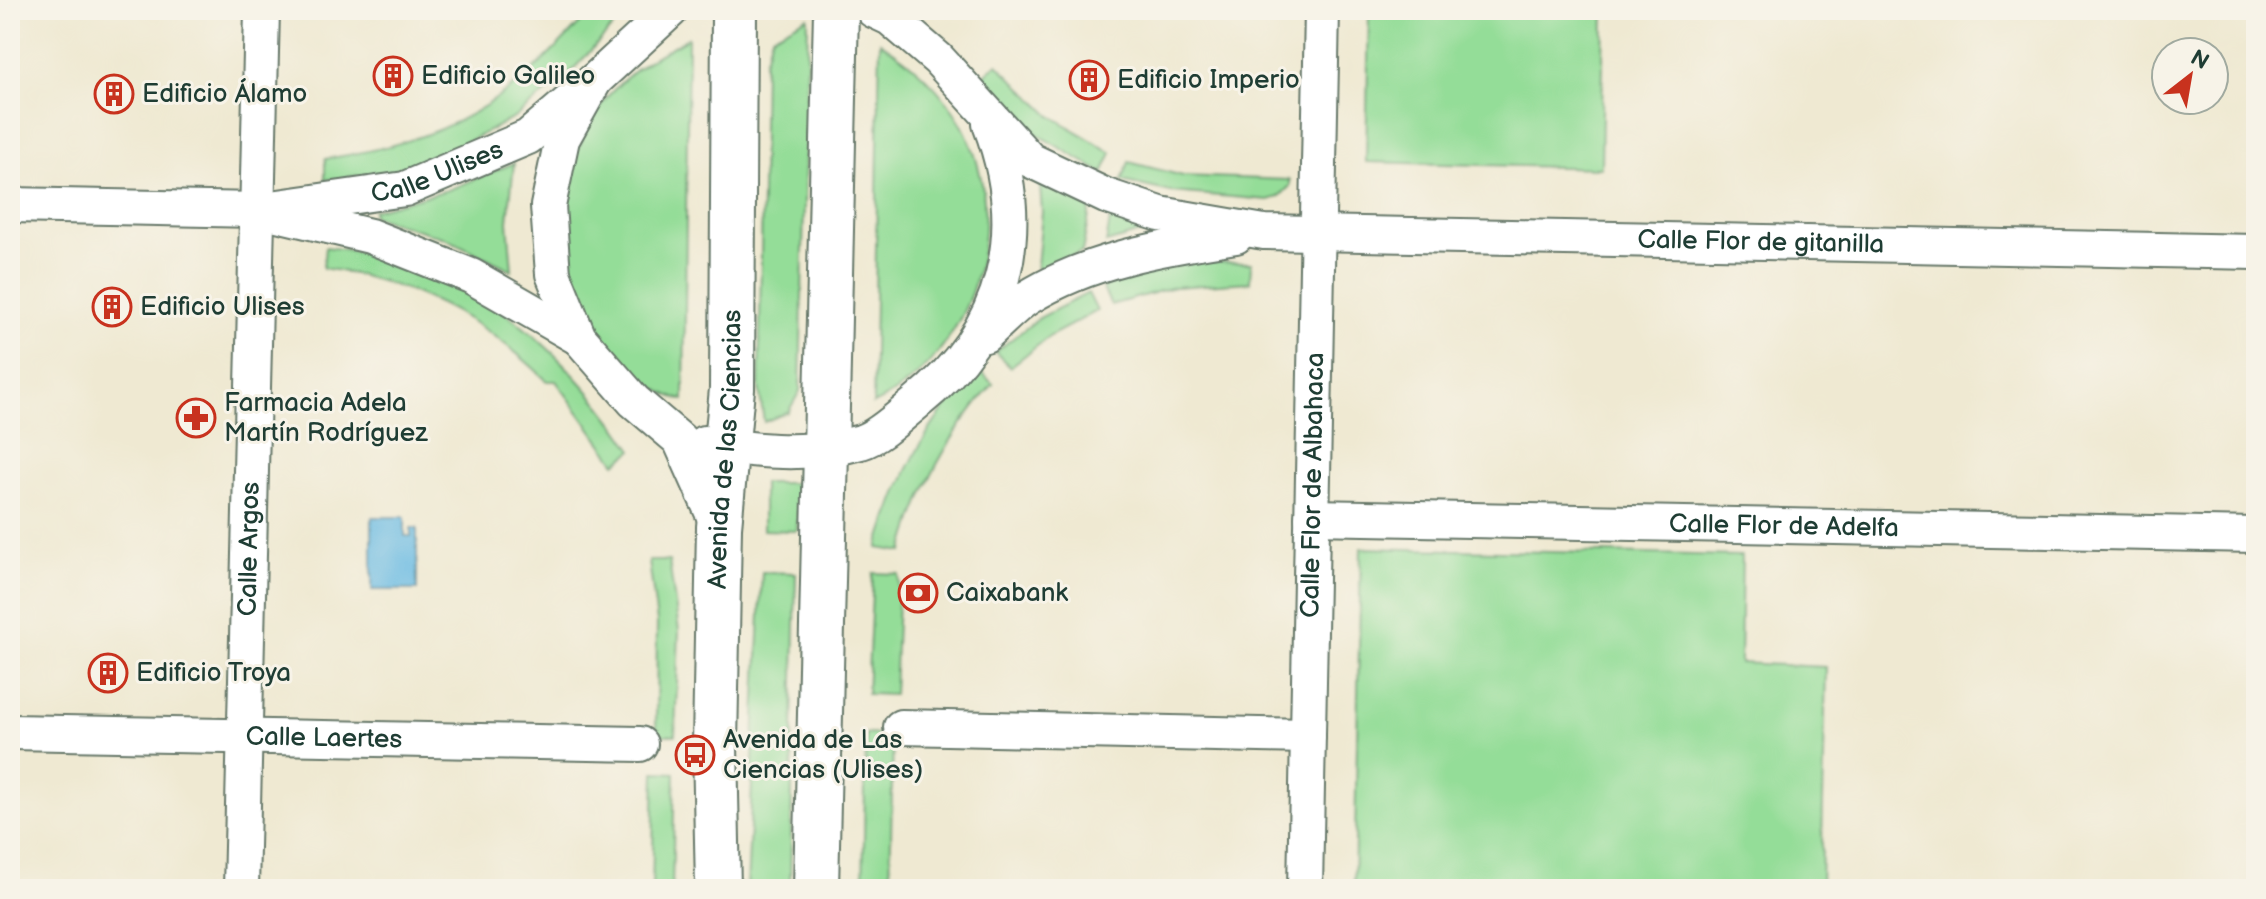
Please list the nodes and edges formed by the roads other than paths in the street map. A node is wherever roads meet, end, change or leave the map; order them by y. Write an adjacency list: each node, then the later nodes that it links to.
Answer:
1 (262, 10): 10 (street, Calle Argos)
2 (671, 10): 7 (street, Calle Ulises)
3 (734, 10): 18 (main road, Avenida de las Ciencias)
4 (836, 10): 17 (main road)
5 (1322, 10): 12 (street, Calle Flor de Albahaca)
6 (884, 13): 8 (street)
7 (595, 80): 10 (street, Calle Ulises); 14 (street)
8 (987, 116): 11 (street); 15 (street)
9 (10, 205): 10 (street, Calle Ulises)
10 (257, 210): 14 (street, Calle Ulises); 24 (street, Calle Argos)
11 (1264, 232): 12 (street, Calle Flor de gitanilla); 15 (street)
12 (1318, 233): 13 (street, Calle Flor de gitanilla); 19 (street, Calle Flor de Albahaca)
13 (2256, 252)
14 (579, 338): 16 (street)
15 (958, 359): 17 (street)
16 (680, 440): 18 (street); 20 (street)
17 (846, 445): 18 (street); 29 (main road)
18 (725, 446): 20 (main road, Avenida de las Ciencias)
19 (1312, 517): 21 (street, Calle Flor de Adelfa); 25 (street, Calle Flor de Albahaca)
20 (719, 527): 28 (main road, Avenida de las Ciencias)
21 (2256, 535)
22 (901, 727): 25 (street)
23 (10, 732): 24 (street, Calle Laertes)
24 (244, 736): 26 (street, Calle Laertes); 27 (street, Calle Argos)
25 (1308, 736): 30 (street, Calle Flor de Albahaca)
26 (640, 744)
27 (241, 889)
28 (718, 889)
29 (816, 889)
30 (1305, 889)

